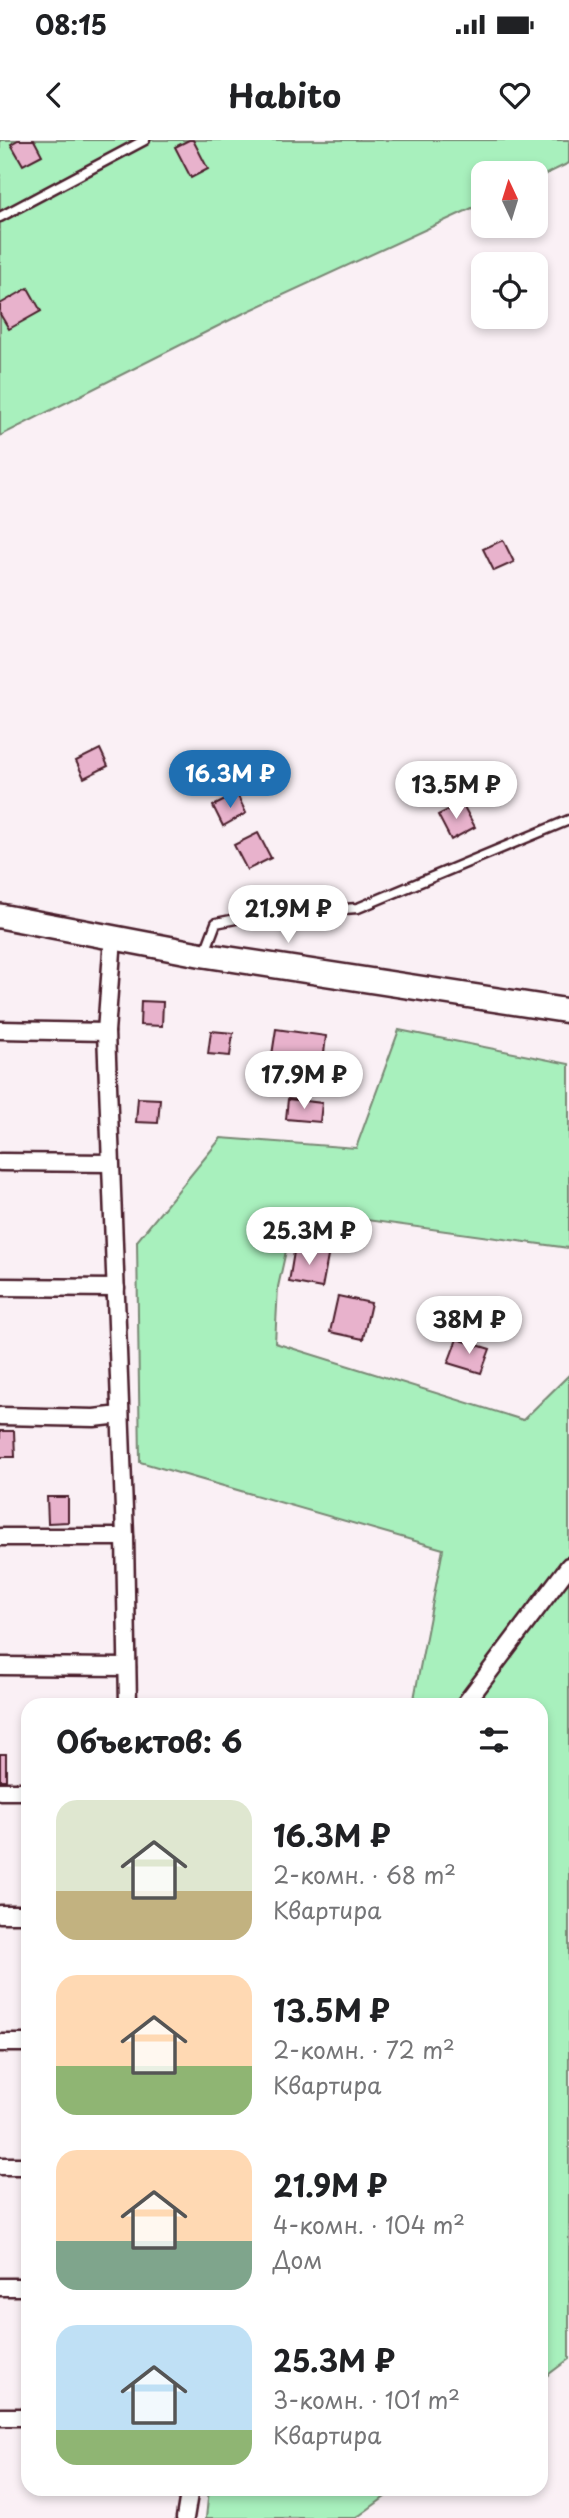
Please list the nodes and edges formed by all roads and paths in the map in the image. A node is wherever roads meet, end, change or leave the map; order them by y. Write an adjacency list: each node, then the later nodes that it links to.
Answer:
1 (145, 140): 2 (lane)
2 (0, 217)
3 (569, 820): 6 (lane)
4 (0, 916): 5 (main road)
5 (113, 938): 6 (main road); 9 (street)
6 (204, 955): 7 (main road)
7 (569, 1011)
8 (0, 1030): 9 (street)
9 (106, 1032): 11 (street)
10 (0, 1162): 11 (street)
11 (110, 1163): 13 (street)
12 (0, 1287): 13 (street)
13 (116, 1288): 14 (street)
14 (120, 1415): 15 (street); 17 (street)
15 (0, 1416)
16 (0, 1537): 17 (street)
17 (125, 1537): 20 (street)
18 (569, 1566): 22 (street)
19 (0, 1666): 20 (street)
20 (127, 1667): 21 (street)
21 (128, 1698)
22 (470, 1698)
23 (0, 1791): 24 (street)
24 (21, 1791)
25 (0, 1914): 26 (street)
26 (21, 1914)
27 (0, 2043): 28 (street)
28 (21, 2043)
29 (0, 2166): 30 (street)
30 (21, 2166)
31 (0, 2287): 32 (street)
32 (21, 2287)
33 (0, 2417): 34 (street)
34 (21, 2417)
35 (189, 2496): 36 (street)
36 (185, 2518)

